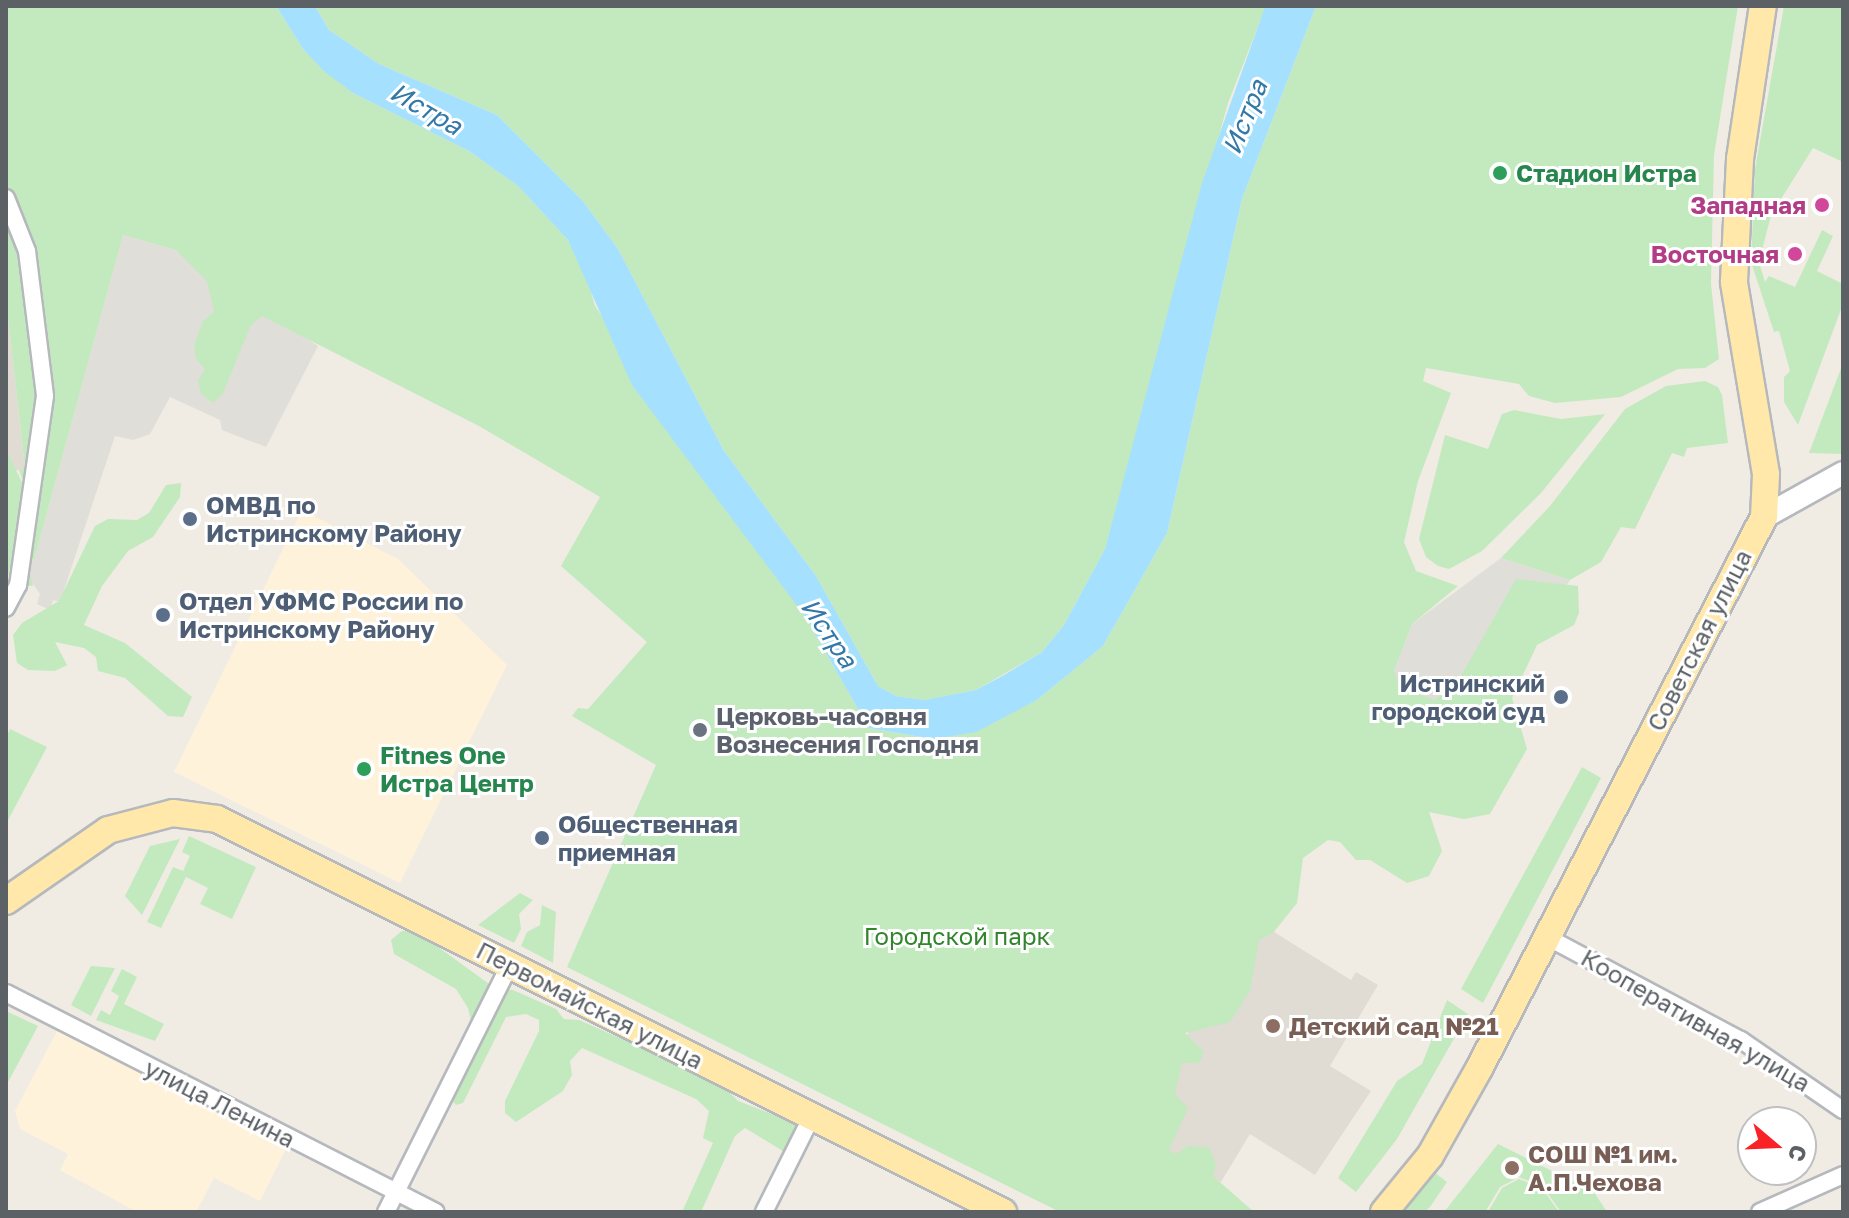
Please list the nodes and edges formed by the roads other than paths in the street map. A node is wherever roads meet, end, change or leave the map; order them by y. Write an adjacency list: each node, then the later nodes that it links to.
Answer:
1 (1763, 6): 4 (main road, Советская улица)
2 (6, 198): 5 (street)
3 (1843, 473): 4 (main road)
4 (1764, 517): 7 (main road, Советская улица)
5 (6, 608)
6 (6, 901): 8 (main road, Первомайская улица)
7 (1545, 936): 10 (street, Кооперативная улица); 18 (main road, Советская улица)
8 (510, 964): 11 (main road, Первомайская улица); 13 (street)
9 (6, 993): 13 (street, улица Ленина)
10 (1843, 1110)
11 (812, 1116): 16 (street); 17 (main road, Первомайская улица)
12 (1843, 1175): 19 (street)
13 (395, 1192): 14 (street); 15 (street, улица Ленина)
14 (386, 1212)
15 (435, 1212)
16 (764, 1212)
17 (1003, 1212)
18 (1384, 1212)
19 (1760, 1212)

